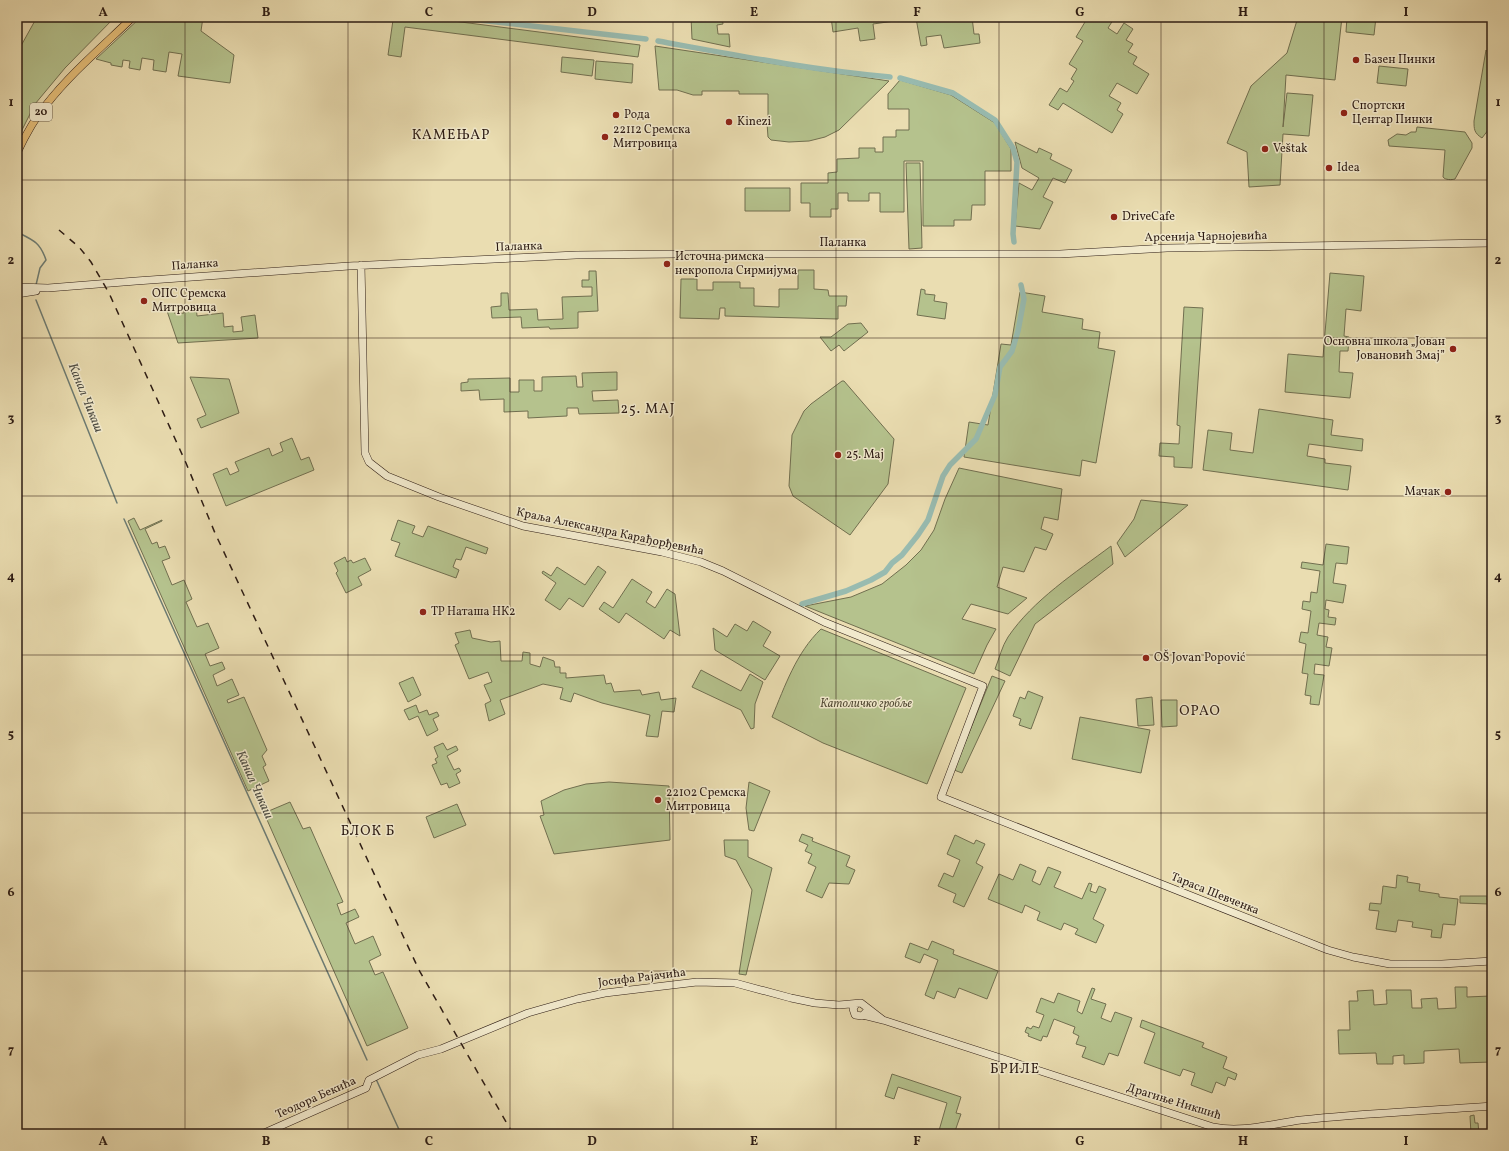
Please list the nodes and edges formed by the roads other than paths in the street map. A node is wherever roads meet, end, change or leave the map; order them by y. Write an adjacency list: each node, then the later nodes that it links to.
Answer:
1 (132, 17): 2 (main road, 20)
2 (17, 153)
3 (1492, 243): 4 (street, Арсенија Чарнојевића)
4 (991, 253): 5 (street, Паланка)
5 (361, 265): 7 (street, Паланка); 9 (street, Краља Александра Карађорђевића)
6 (17, 287): 7 (street, Паланка)
7 (48, 288): 8 (street, Паланка)
8 (17, 294)
9 (941, 796): 10 (street, Тараса Шевченка)
10 (1492, 961)
11 (830, 1004): 12 (street, Јосифа Рајачића); 13 (street, Јосифа Рајачића); 15 (street, Јосифа Рајачића)
12 (856, 1004): 13 (street); 14 (street)
13 (853, 1011): 14 (street)
14 (865, 1012): 16 (street, Драгиње Никшић)
15 (462, 1040): 17 (street, Теодора Бекића)
16 (1492, 1106)
17 (262, 1134)

